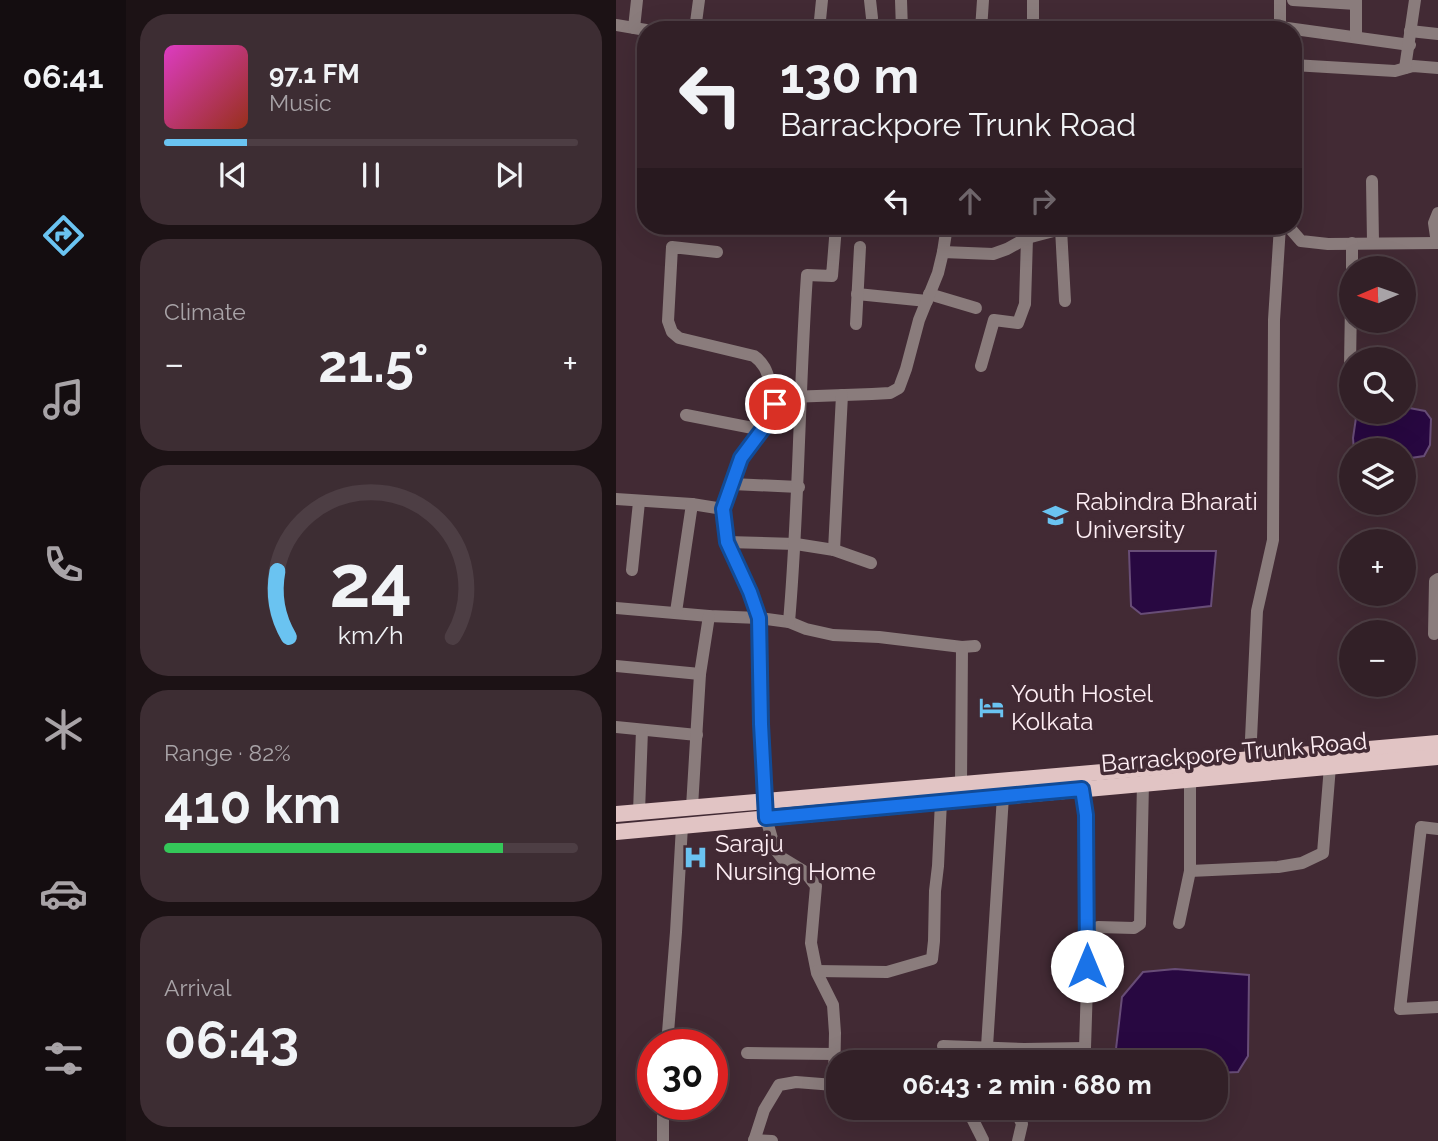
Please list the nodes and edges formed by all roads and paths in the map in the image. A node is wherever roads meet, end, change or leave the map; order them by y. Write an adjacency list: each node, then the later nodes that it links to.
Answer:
1 (637, 0): 13 (street)
2 (699, 0): 14 (street)
3 (822, 0): 15 (street)
4 (870, 0): 12 (street)
5 (901, 0): 16 (street)
6 (983, 0): 17 (street)
7 (1033, 0): 18 (street)
8 (1280, 0): 19 (street)
9 (1293, 0): 11 (street)
10 (1415, 0): 23 (street)
11 (1356, 2): 25 (street)
12 (872, 18)
13 (639, 21)
14 (696, 21)
15 (820, 21)
16 (902, 21)
17 (982, 21)
18 (1033, 21)
19 (1280, 21)
20 (616, 25): 21 (street)
21 (637, 28)
22 (1302, 31): 25 (street)
23 (1410, 31): 24 (street); 26 (street)
24 (1438, 34)
25 (1356, 37): 26 (street)
26 (1410, 46): 28 (street)
27 (1302, 66): 28 (street)
28 (1405, 68): 29 (street)
29 (1438, 68)
30 (1372, 181): 39 (street)
31 (1438, 213): 41 (street)
32 (835, 235): 53 (street)
33 (946, 235): 44 (street)
34 (1042, 235): 38 (street)
35 (1068, 235): 48 (street)
36 (1279, 235): 82 (street)
37 (1296, 235): 40 (street)
38 (1027, 239): 44 (street); 51 (street)
39 (1373, 242): 40 (street); 41 (street)
40 (1352, 243): 45 (street)
41 (1438, 243)
42 (860, 247): 46 (street)
43 (717, 252): 54 (street)
44 (943, 252): 47 (street)
45 (1352, 256)
46 (858, 294): 47 (street); 50 (street)
47 (928, 298): 49 (street); 52 (street)
48 (1065, 301)
49 (976, 308)
50 (856, 324)
51 (981, 366)
52 (842, 395): 53 (street); 65 (street)
53 (801, 396): 54 (street); 58 (street)
54 (775, 404): 56 (street)
55 (686, 415): 56 (street)
56 (763, 430): 57 (street)
57 (732, 484): 58 (street); 62 (street)
58 (799, 487): 64 (street)
59 (616, 499): 60 (street)
60 (639, 502): 61 (street); 67 (street)
61 (692, 503): 62 (street); 70 (street)
62 (723, 509): 63 (street)
63 (727, 542): 64 (street); 72 (street)
64 (796, 544): 65 (street); 73 (street)
65 (834, 550): 66 (street)
66 (871, 563)
67 (632, 570)
68 (1438, 579): 74 (street)
69 (616, 608): 70 (street)
70 (676, 612): 71 (street)
71 (709, 616): 72 (street); 76 (street)
72 (759, 618): 73 (street); 89 (street)
73 (789, 622): 87 (street)
74 (1434, 634)
75 (616, 666): 76 (street)
76 (700, 674): 79 (street)
77 (616, 727): 78 (street)
78 (642, 730): 79 (street); 92 (street)
79 (697, 735): 91 (street)
80 (1438, 743): 82 (main road, Barrackpore Trunk Road)
81 (1438, 757): 83 (main road, Barrackpore Trunk Road)
82 (1250, 760): 85 (main road, Barrackpore Trunk Road)
83 (1330, 766): 84 (main road, Barrackpore Trunk Road); 98 (street)
84 (1190, 779): 86 (main road, Barrackpore Trunk Road); 98 (street)
85 (1081, 781): 86 (main road, Barrackpore Trunk Road); 87 (main road, Barrackpore Trunk Road); 88 (main road, Barrackpore Trunk Road); 106 (street)
86 (1143, 783): 100 (street)
87 (961, 784): 89 (main road, Barrackpore Trunk Road)
88 (1003, 796): 90 (main road, Barrackpore Trunk Road); 105 (street)
89 (764, 800): 91 (main road, Barrackpore Trunk Road); 94 (street)
90 (941, 801): 94 (main road, Barrackpore Trunk Road); 101 (street)
91 (692, 807): 92 (main road, Barrackpore Trunk Road)
92 (639, 811): 93 (main road, Barrackpore Trunk Road)
93 (616, 814)
94 (766, 818): 95 (main road, Barrackpore Trunk Road); 101 (street)
95 (682, 826): 97 (main road, Barrackpore Trunk Road); 103 (street)
96 (1438, 829): 102 (street)
97 (616, 832)
98 (1190, 871): 99 (street)
99 (1180, 923)
100 (1098, 927)
101 (817, 971): 107 (street)
102 (1438, 1007)
103 (668, 1029)
104 (943, 1046): 105 (street)
105 (986, 1048): 106 (street)
106 (1085, 1048)
107 (835, 1050)
108 (747, 1053): 109 (street)
109 (826, 1054)
110 (826, 1084): 114 (street)
111 (663, 1120): 116 (street)
112 (973, 1120): 115 (street)
113 (1021, 1120): 118 (street)
114 (754, 1140): 117 (street)
115 (983, 1140)
116 (663, 1141)
117 (772, 1141)
118 (1018, 1141)

